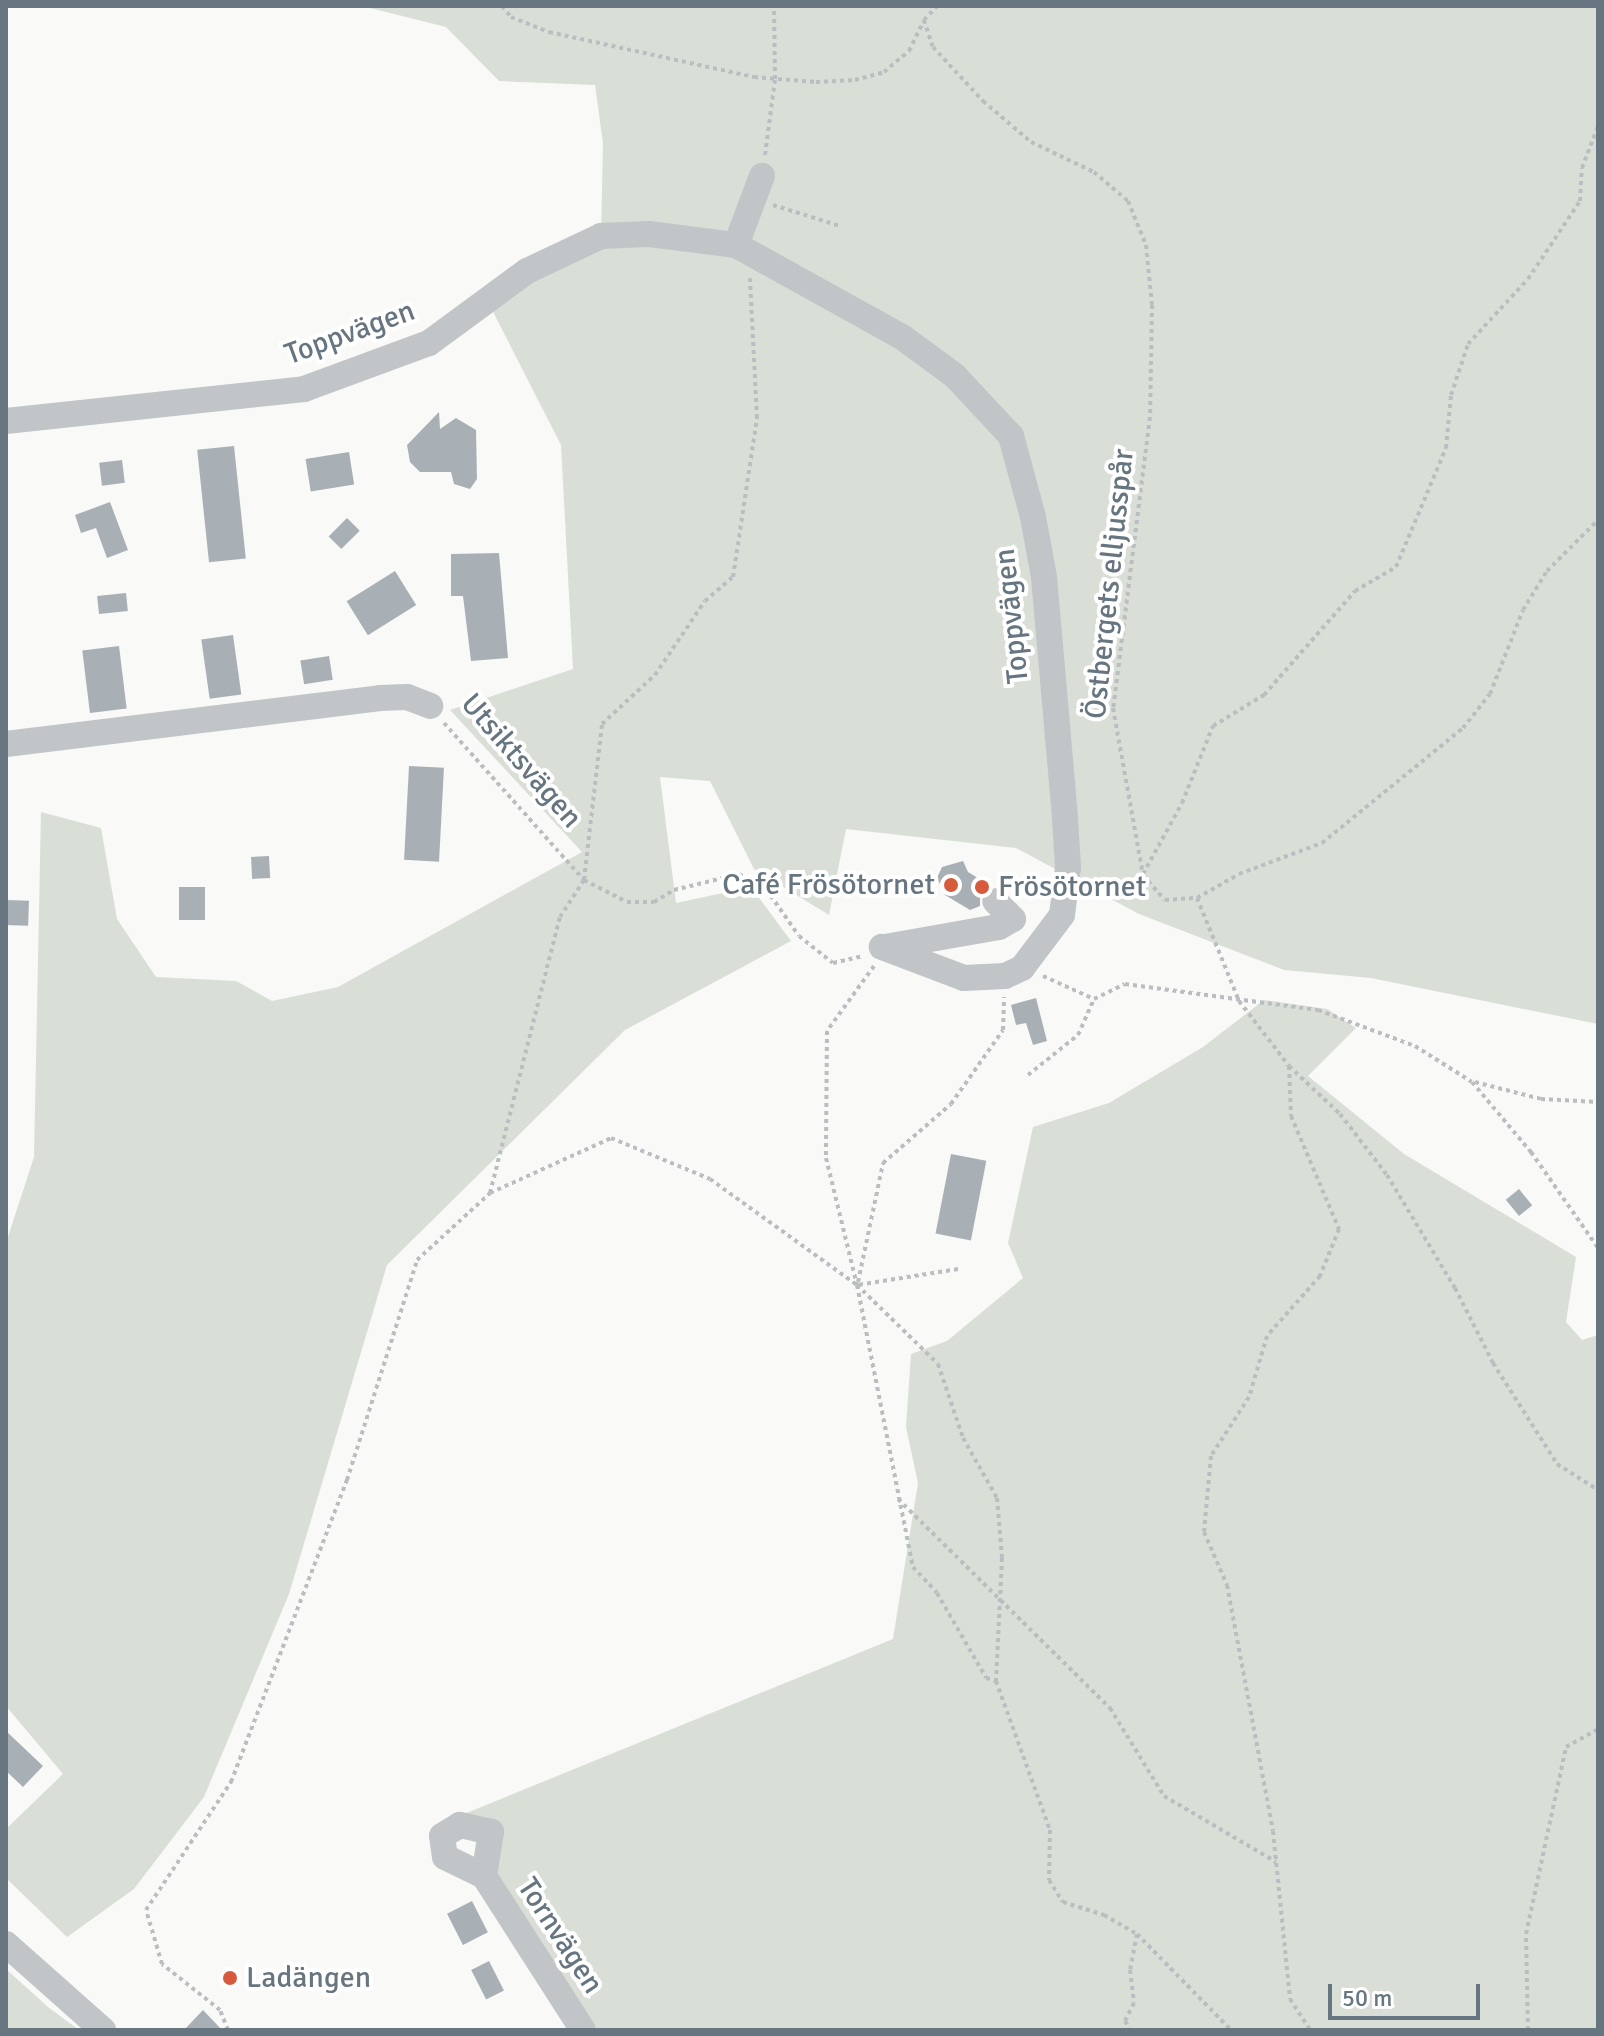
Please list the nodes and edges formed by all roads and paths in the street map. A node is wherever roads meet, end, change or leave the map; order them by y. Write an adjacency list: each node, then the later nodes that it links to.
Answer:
1 (502, 6): 5 (path)
2 (774, 6): 5 (path)
3 (937, 6): 4 (path)
4 (924, 20): 5 (path); 14 (path, Östbergets elljusspår)
5 (775, 79): 7 (path)
6 (1598, 126): 14 (path)
7 (759, 188): 8 (path); 9 (street)
8 (840, 226)
9 (742, 249): 10 (street, Toppvägen); 15 (path); 19 (street, Toppvägen)
10 (6, 421)
11 (1598, 520): 16 (path)
12 (430, 706): 13 (street, Utsiktsvägen); 15 (path, Utsiktsvägen)
13 (6, 744)
14 (1143, 875): 16 (path)
15 (584, 880): 18 (path, Utsiktsvägen); 26 (path)
16 (1197, 898): 21 (path)
17 (995, 901): 18 (street)
18 (882, 947): 19 (street); 29 (path)
19 (1013, 972): 20 (path); 29 (path)
20 (1094, 999): 21 (path); 23 (path)
21 (1239, 1001): 22 (path); 24 (path)
22 (1289, 1066): 30 (path); 35 (path)
23 (1028, 1075)
24 (1472, 1082): 25 (path); 27 (path)
25 (1598, 1102)
26 (490, 1193): 29 (path); 40 (path)
27 (1598, 1248)
28 (958, 1269): 29 (path)
29 (857, 1285): 31 (path); 32 (path)
30 (1598, 1490)
31 (897, 1497): 32 (path); 33 (path)
32 (1000, 1600): 33 (path); 35 (path)
33 (996, 1681): 37 (path)
34 (1598, 1729): 45 (path)
35 (1276, 1862): 44 (path)
36 (484, 1876): 41 (street, Tornvägen)
37 (1137, 1934): 42 (path); 43 (path)
38 (6, 1944): 39 (street)
39 (103, 2030)
40 (228, 2030)
41 (583, 2030)
42 (1130, 2030)
43 (1231, 2030)
44 (1310, 2030)
45 (1528, 2030)

